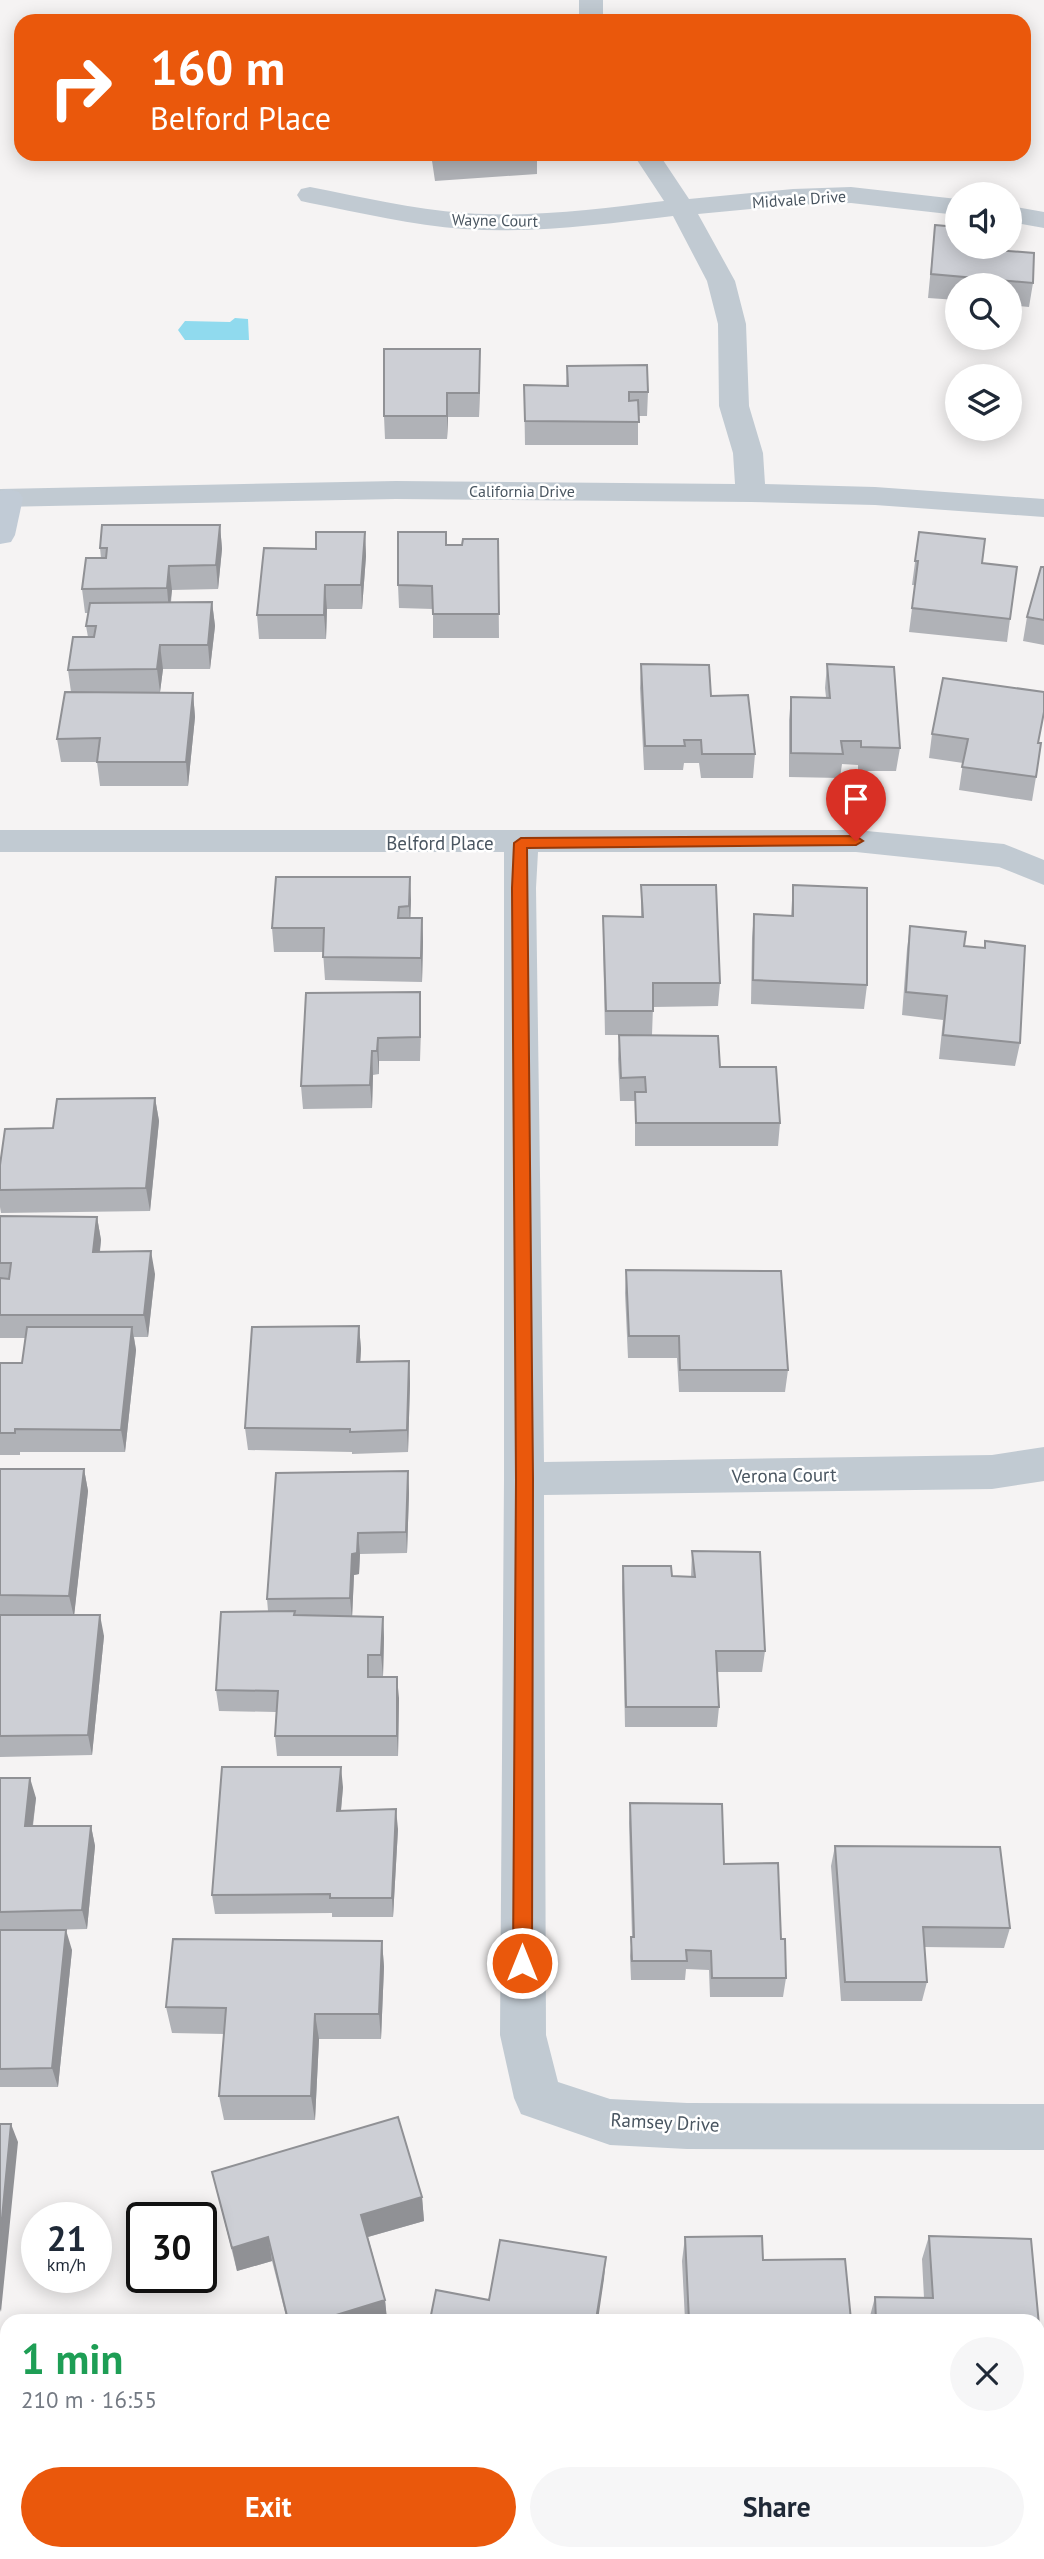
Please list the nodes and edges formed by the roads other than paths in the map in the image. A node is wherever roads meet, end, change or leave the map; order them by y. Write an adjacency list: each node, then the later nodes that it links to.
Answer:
1 (651, 161): 4 (street)
2 (310, 195): 4 (street, Wayne Court)
3 (945, 205): 4 (street, Midvale Drive)
4 (682, 208): 7 (street)
5 (1022, 216): 6 (street)
6 (1044, 220)
7 (751, 493): 8 (street, California Drive); 9 (street, California Drive)
8 (4, 498): 10 (street)
9 (1044, 508)
10 (0, 535)
11 (0, 841): 12 (street, Belford Place)
12 (521, 843): 13 (street, Belford Place); 15 (street, Ramsey Drive)
13 (1044, 873)
14 (1044, 1464): 15 (street, Verona Court)
15 (524, 1479): 16 (street, Ramsey Drive)
16 (1044, 2127)

